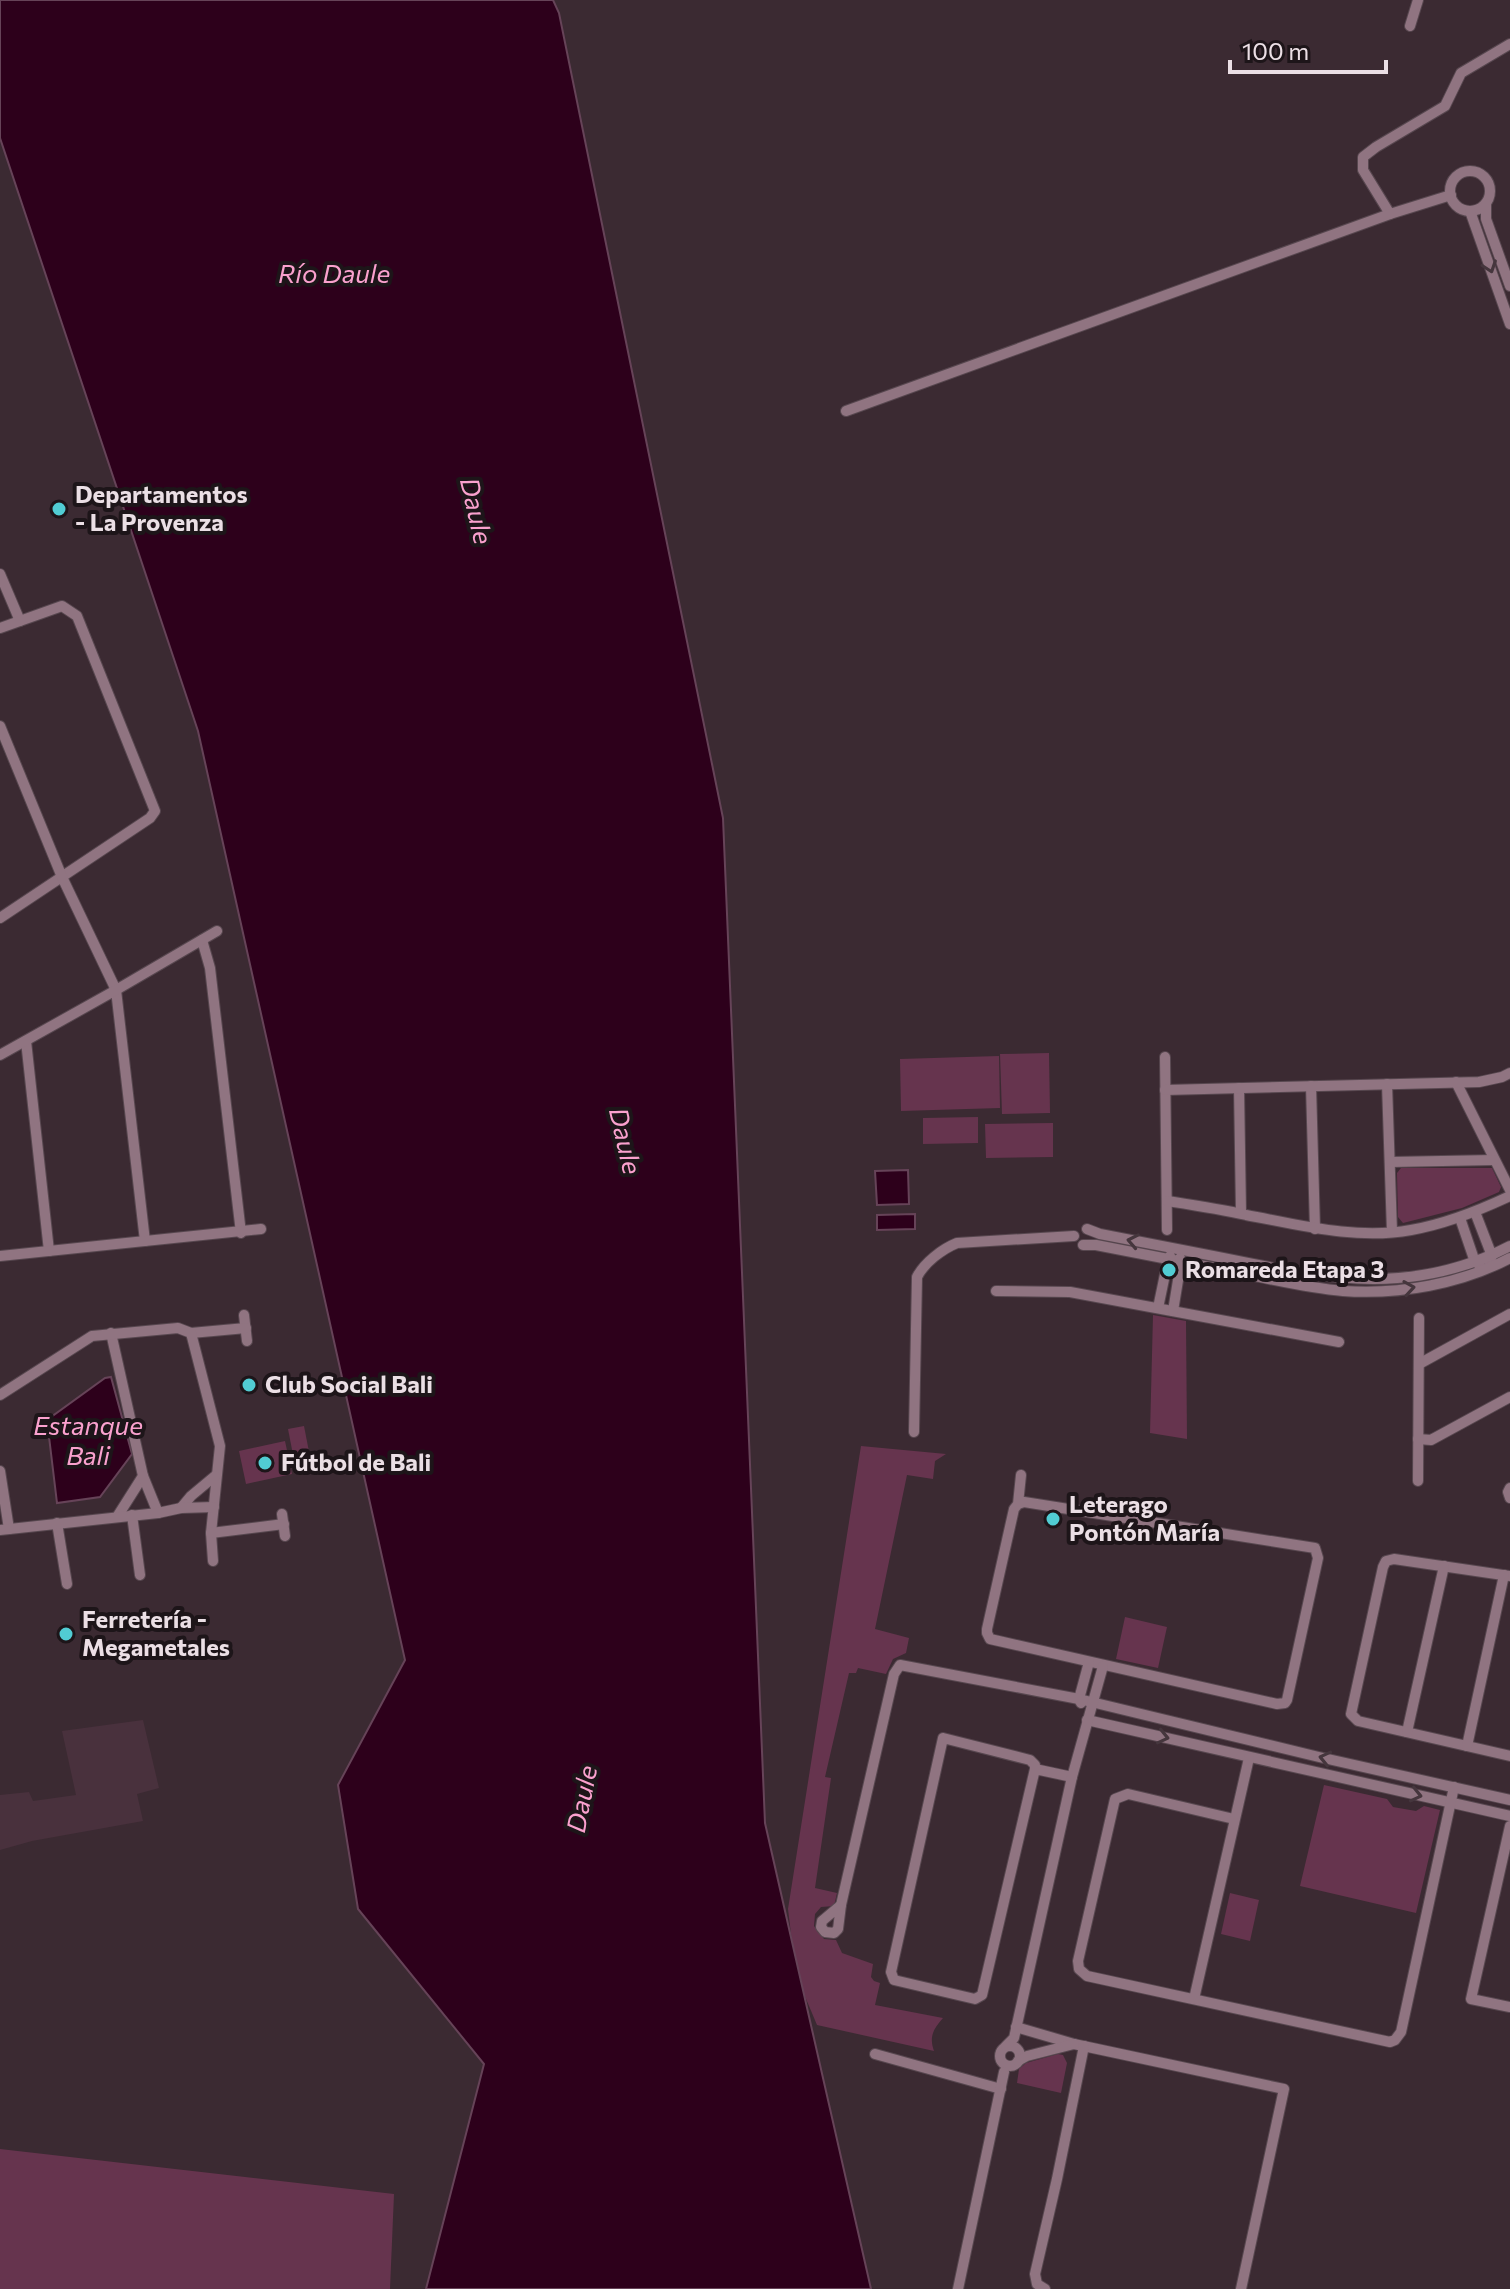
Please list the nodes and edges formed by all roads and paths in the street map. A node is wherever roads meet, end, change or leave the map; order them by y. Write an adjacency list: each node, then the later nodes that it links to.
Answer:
1 (1418, 0): 2 (street)
2 (1410, 26)
3 (1510, 44): 7 (street)
4 (1451, 195): 5 (street); 6 (street); 7 (street)
5 (1486, 204): 6 (street); 8 (street)
6 (1470, 211): 9 (street, one-way to 9)
7 (1390, 214): 10 (street)
8 (1510, 286)
9 (1510, 324)
10 (846, 411)
11 (0, 574): 12 (street)
12 (20, 621): 13 (street); 15 (street)
13 (0, 628)
14 (0, 726): 15 (street)
15 (62, 877): 16 (street); 19 (street)
16 (0, 918)
17 (217, 931): 18 (street)
18 (202, 940): 19 (street); 41 (street)
19 (116, 990): 20 (street); 43 (street)
20 (26, 1041): 21 (street); 47 (street)
21 (0, 1055)
22 (1165, 1057): 28 (street)
23 (1510, 1073): 24 (street)
24 (1456, 1082): 25 (street); 29 (street)
25 (1387, 1084): 26 (street); 30 (street)
26 (1311, 1086): 27 (street); 38 (street)
27 (1239, 1088): 28 (street); 34 (street)
28 (1165, 1090): 32 (street)
29 (1494, 1160): 30 (street); 31 (street)
30 (1390, 1162): 40 (street)
31 (1510, 1193): 33 (street)
32 (1167, 1201): 34 (street); 39 (street)
33 (1475, 1212): 35 (street); 49 (street)
34 (1241, 1213): 38 (street)
35 (1460, 1218): 40 (street); 53 (street)
36 (261, 1229): 41 (street)
37 (1087, 1229): 42 (street); 44 (street); 46 (street, one-way to 37)
38 (1315, 1229): 40 (street)
39 (1167, 1230)
40 (1392, 1232)
41 (241, 1233): 43 (street)
42 (1074, 1236): 44 (street); 69 (street)
43 (145, 1241): 47 (street)
44 (1083, 1245): 51 (street)
45 (1510, 1246): 49 (street)
46 (1177, 1249): 51 (street); 52 (street); 53 (street)
47 (49, 1251): 48 (street)
48 (0, 1256)
49 (1492, 1256): 53 (street); 54 (street)
50 (1510, 1258): 54 (street)
51 (1168, 1260): 52 (street); 56 (street)
52 (1181, 1262): 54 (street, one-way to 54); 57 (street)
53 (1475, 1262): 54 (street)
54 (1486, 1269)
55 (996, 1291): 56 (street)
56 (1158, 1308): 57 (street)
57 (1173, 1311): 65 (street)
58 (1510, 1314): 66 (street)
59 (244, 1315): 61 (street)
60 (1419, 1318): 66 (street)
61 (246, 1328): 63 (street); 64 (street)
62 (111, 1333): 63 (street); 67 (street); 73 (street)
63 (191, 1333): 74 (street)
64 (247, 1341)
65 (1339, 1342)
66 (1419, 1364): 70 (street)
67 (0, 1395)
68 (1510, 1397): 70 (street)
69 (914, 1432)
70 (1418, 1439): 75 (street)
71 (0, 1471): 86 (street)
72 (1021, 1475): 78 (street)
73 (143, 1476): 81 (street); 83 (street)
74 (215, 1476): 79 (street); 80 (street)
75 (1418, 1481)
76 (1510, 1488): 77 (street)
77 (1510, 1498)
78 (1018, 1504): 93 (street); 94 (street)
79 (214, 1507): 80 (street); 87 (street)
80 (181, 1508): 81 (street)
81 (158, 1513): 82 (street)
82 (132, 1515): 83 (street); 90 (street)
83 (117, 1517): 84 (street)
84 (57, 1523): 86 (street); 92 (street)
85 (284, 1524): 87 (street)
86 (4, 1530)
87 (211, 1533): 88 (street)
88 (213, 1561)
89 (1444, 1566): 91 (street); 98 (street); 98 (street)
90 (140, 1575)
91 (1507, 1575): 99 (street)
92 (67, 1584)
93 (1089, 1662): 94 (street); 95 (street)
94 (1103, 1666): 96 (street)
95 (1079, 1699): 96 (street); 97 (street); 111 (street)
96 (1091, 1703): 97 (street); 104 (street, one-way to 96)
97 (1087, 1720): 101 (street, one-way to 101); 103 (street)
98 (1407, 1732): 99 (street)
99 (1467, 1746): 100 (street)
100 (1510, 1756)
101 (1249, 1758): 106 (street, one-way to 106); 108 (street)
102 (1035, 1769): 102 (street); 103 (street)
103 (1072, 1777): 114 (street)
104 (1454, 1787): 105 (street); 106 (street)
105 (1509, 1797)
106 (1450, 1803): 107 (street); 112 (street)
107 (1510, 1816)
108 (1234, 1819): 112 (street); 112 (street)
109 (1510, 1826): 110 (street)
110 (1506, 1878): 113 (street)
111 (841, 1905)
112 (1194, 1999)
113 (1510, 2007)
114 (1012, 2037): 115 (street); 117 (street); 117 (street)
115 (1079, 2045): 117 (street); 120 (street); 121 (street)
116 (875, 2054): 118 (street)
117 (1011, 2062): 118 (street)
118 (1001, 2089): 119 (street)
119 (958, 2289)
120 (1045, 2289)
121 (1241, 2289)

